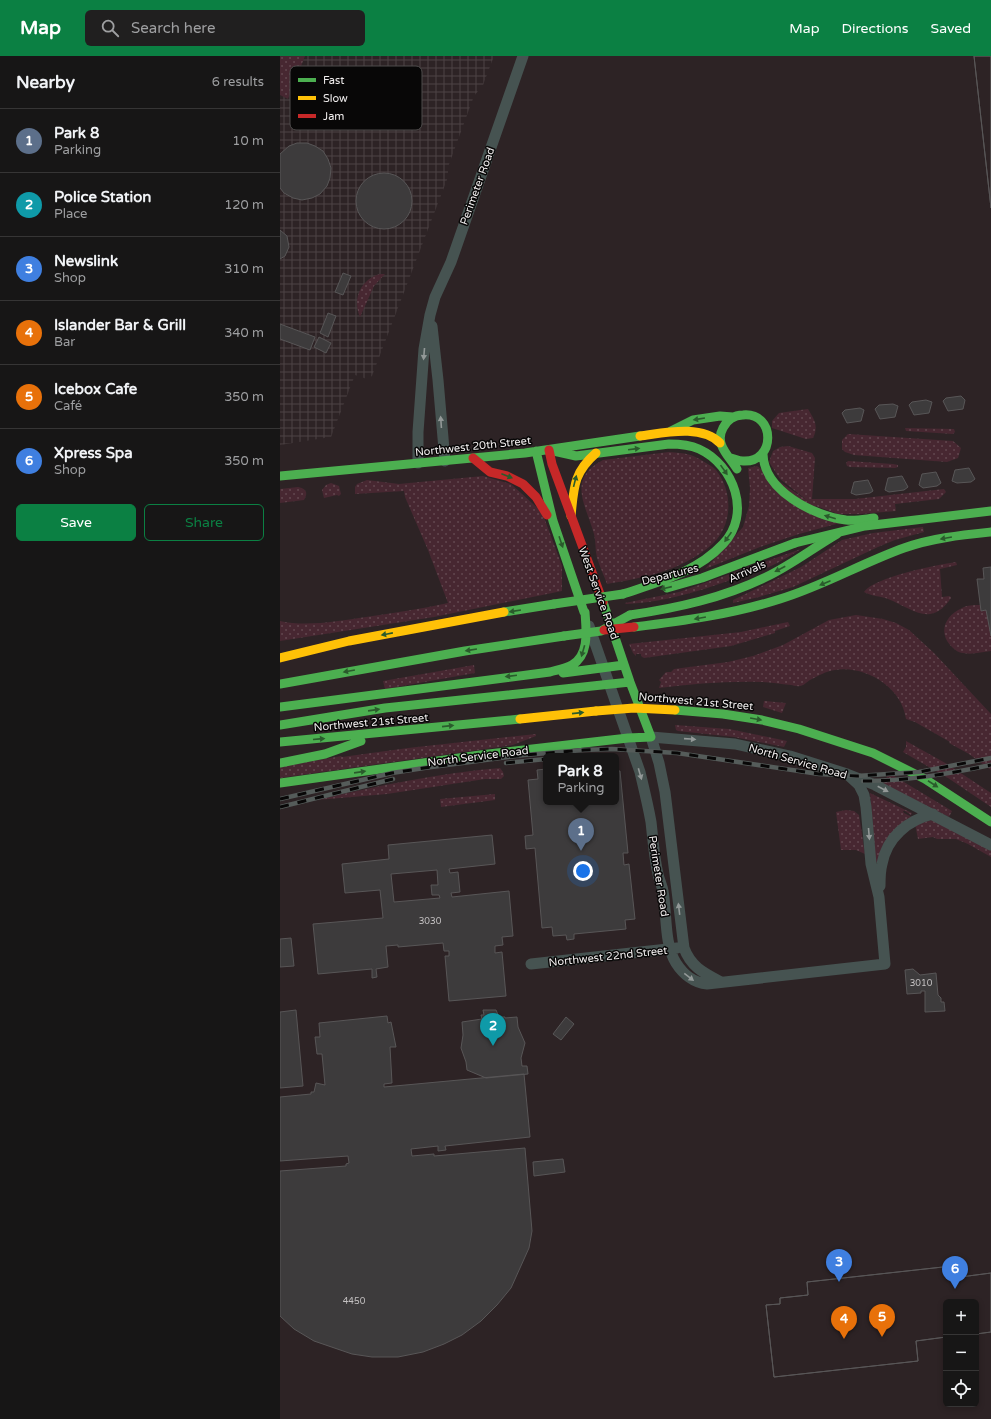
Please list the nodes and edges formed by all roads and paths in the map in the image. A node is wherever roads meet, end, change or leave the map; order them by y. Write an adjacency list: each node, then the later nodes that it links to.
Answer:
1 (524, 56): 2 (street, Perimeter Road)
2 (430, 315): 12 (street, Perimeter Road, one-way to 2); 13 (street, Perimeter Road, one-way to 13)
3 (733, 417): 4 (main road, Northwest 20th Street, one-way to 4); 5 (main road); 9 (main road)
4 (668, 432): 5 (main road, Northwest 20th Street); 6 (main road, Northwest 20th Street)
5 (720, 443): 11 (main road)
6 (549, 450): 7 (main road, Northwest 20th Street); 8 (main road); 17 (main road, West Service Road)
7 (536, 451): 10 (main road, Northwest 20th Street); 18 (main road, West Service Road)
8 (596, 453): 15 (main road, one-way to 15); 17 (main road, one-way to 8)
9 (762, 454): 11 (main road); 22 (main road, Arrivals, bridge)
10 (473, 458): 12 (main road, Northwest 20th Street); 18 (main road, one-way to 18)
11 (731, 458): 15 (main road)
12 (445, 461): 13 (main road, Northwest 20th Street)
13 (418, 463): 14 (main road, Northwest 20th Street)
14 (280, 476)
15 (737, 501): 20 (main road, one-way to 20)
16 (991, 511): 20 (main road, Departures, one-way to 20, bridge)
17 (571, 516): 26 (main road, West Service Road)
18 (553, 521): 21 (main road, West Service Road, one-way to 21)
19 (988, 532): 22 (main road, one-way to 22, bridge)
20 (622, 594): 23 (main road, Departures, one-way to 23, bridge)
21 (584, 612): 27 (street, West Service Road); 28 (main road, one-way to 28)
22 (601, 631): 30 (main road, one-way to 30, bridge)
23 (348, 641): 24 (main road); 25 (main road)
24 (280, 649)
25 (280, 658)
26 (624, 665): 27 (main road); 29 (main road, West Service Road)
27 (604, 668): 28 (main road); 31 (street, West Service Road)
28 (550, 672): 32 (main road, one-way to 32)
29 (630, 682): 31 (main road); 35 (main road, West Service Road)
30 (280, 684)
31 (609, 684): 33 (main road, one-way to 31); 36 (street, West Service Road)
32 (280, 707)
33 (280, 725)
34 (383, 733): 37 (main road, Northwest 21st Street, one-way to 34); 38 (main road); 42 (main road, Northwest 21st Street, one-way to 42, bridge)
35 (651, 737): 36 (main road, North Service Road); 39 (street, North Service Road, one-way to 39); 45 (street, Perimeter Road, one-way to 35)
36 (628, 738): 40 (main road, North Service Road, one-way to 36); 46 (street, Perimeter Road, one-way to 46)
37 (280, 742)
38 (280, 763)
39 (847, 774): 41 (street, North Service Road, one-way to 41); 44 (street, Perimeter Road, one-way to 44)
40 (280, 783)
41 (933, 814): 43 (street, North Service Road); 44 (street, Perimeter Road)
42 (991, 822)
43 (991, 844)
44 (878, 897): 48 (street, Perimeter Road)
45 (684, 948): 46 (street, Northwest 22nd Street); 48 (street, Perimeter Road)
46 (670, 949): 47 (street, Northwest 22nd Street); 48 (street, Perimeter Road, one-way to 48)
47 (531, 964)
48 (721, 982)

